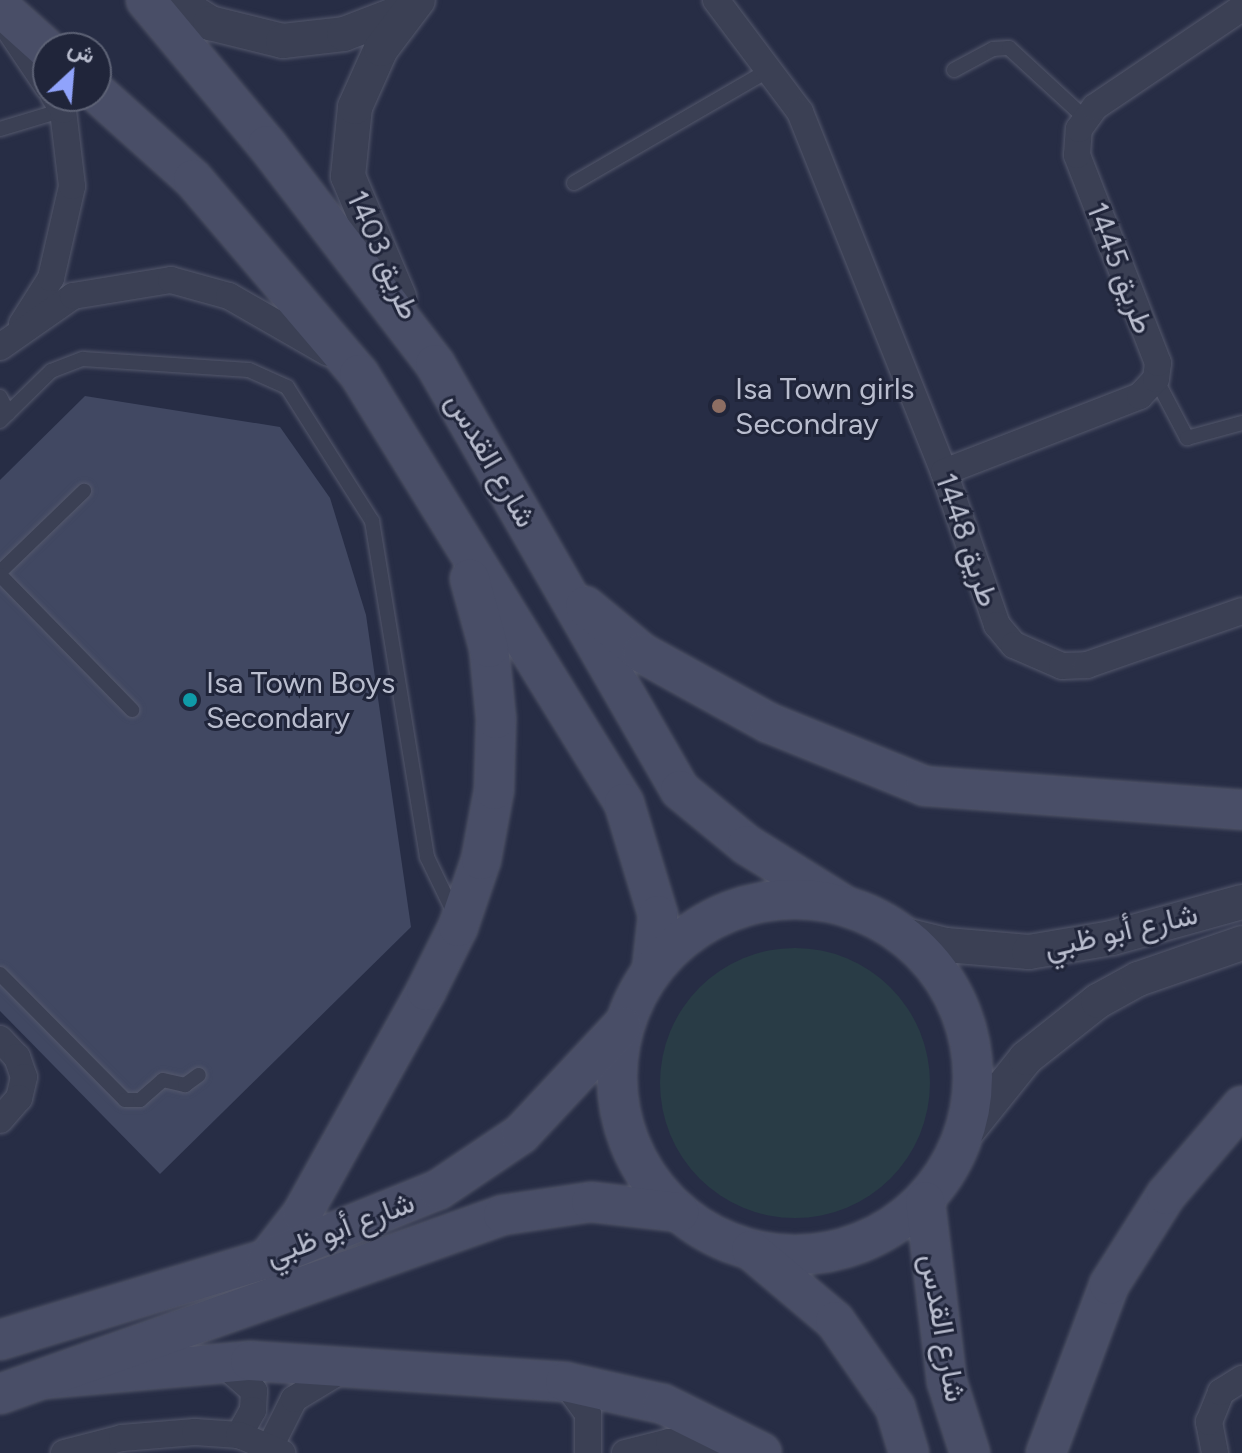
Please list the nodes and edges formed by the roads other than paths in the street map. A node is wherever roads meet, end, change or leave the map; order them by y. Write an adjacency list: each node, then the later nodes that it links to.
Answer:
1 (146, 0): 20 (main road, شارع القدس)
2 (174, 0): 4 (street, طريق 1403)
3 (728, 4): 10 (street, طريق 1448)
4 (411, 6): 20 (street, طريق 1403)
5 (0, 7): 8 (main road)
6 (1242, 8): 15 (street)
7 (0, 16): 9 (street)
8 (32, 36)
9 (32, 63)
10 (769, 70): 17 (lane); 26 (street, طريق 1448)
11 (954, 70): 15 (lane)
12 (40, 112): 16 (lane)
13 (71, 112): 18 (street)
14 (91, 112): 21 (main road)
15 (1084, 117): 22 (street, طريق 1445)
16 (0, 129)
17 (574, 183)
18 (20, 328): 19 (street); 21 (street)
19 (0, 347)
20 (435, 364): 30 (main road, شارع القدس)
21 (359, 374): 28 (main road)
22 (1156, 379): 25 (lane); 26 (street)
23 (0, 397): 24 (lane)
24 (4, 417): 36 (lane)
25 (1242, 423)
26 (944, 472): 31 (street, طريق 1448)
27 (84, 491): 29 (lane)
28 (443, 514): 36 (main road); 39 (main road)
29 (0, 574): 32 (lane)
30 (568, 591): 33 (main road); 35 (main road, شارع القدس)
31 (1242, 611)
32 (132, 710)
33 (1242, 810)
34 (1242, 902): 37 (street, شارع أبو ظبي)
35 (840, 903): 37 (main road); 39 (main road)
36 (458, 927): 50 (main road)
37 (905, 935): 46 (main road)
38 (1242, 943): 46 (street, شارع أبو ظبي)
39 (652, 969): 41 (main road)
40 (0, 974): 43 (lane)
41 (624, 1024): 48 (main road); 50 (main road, شارع أبو ظبي)
42 (0, 1039): 45 (street)
43 (199, 1075)
44 (1242, 1106): 67 (main road)
45 (0, 1120)
46 (969, 1129): 47 (main road)
47 (925, 1201): 49 (main road); 66 (main road, شارع القدس)
48 (679, 1212): 49 (main road); 54 (main road, شارع أبو ظبي)
49 (751, 1250): 65 (main road, شارع القدس)
50 (267, 1259): 51 (main road, شارع أبو ظبي)
51 (0, 1340)
52 (221, 1362): 53 (main road); 54 (main road); 58 (street)
53 (346, 1367): 56 (main road); 59 (street)
54 (43, 1379): 57 (main road, شارع أبو ظبي)
55 (1242, 1379): 68 (street)
56 (565, 1382): 61 (street); 64 (main road)
57 (0, 1394)
58 (239, 1435): 59 (street); 60 (street)
59 (277, 1449)
60 (64, 1453)
61 (588, 1453)
62 (625, 1453): 63 (street)
63 (751, 1453)
64 (762, 1453)
65 (909, 1453)
66 (970, 1453)
67 (1046, 1453)
68 (1215, 1453)

